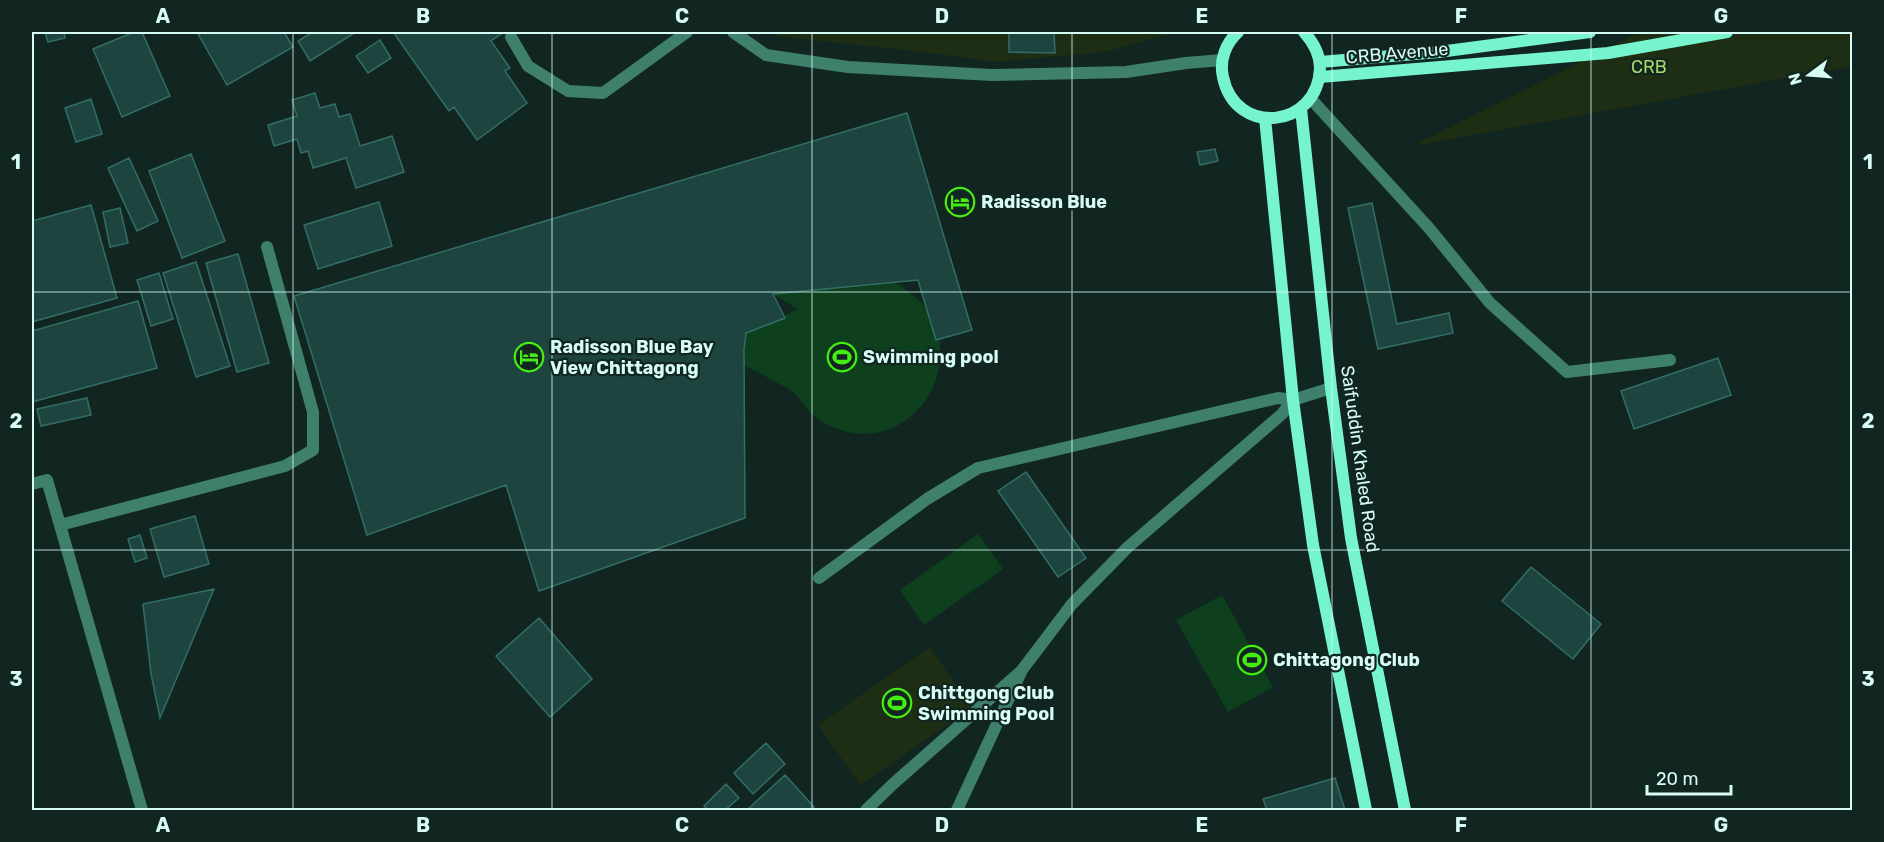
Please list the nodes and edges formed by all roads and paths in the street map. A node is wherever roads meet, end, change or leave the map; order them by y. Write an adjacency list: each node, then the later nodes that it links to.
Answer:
1 (687, 32): 7 (street)
2 (733, 32): 8 (street)
3 (1238, 32): 8 (main road)
4 (1305, 32): 9 (main road)
5 (1590, 32): 9 (main road, CRB Avenue)
6 (1727, 32): 10 (main road, CRB Avenue)
7 (511, 37)
8 (1222, 60): 13 (main road)
9 (1320, 62): 10 (main road)
10 (1320, 77): 11 (main road)
11 (1311, 99): 12 (main road); 15 (street)
12 (1300, 109): 13 (main road); 16 (main road, Saifuddin Khaled Road)
13 (1265, 118): 17 (main road)
14 (267, 247): 19 (street)
15 (1670, 360)
16 (1331, 388): 17 (street); 26 (main road, Saifuddin Khaled Road)
17 (1293, 400): 20 (street); 21 (street); 25 (main road)
18 (32, 484): 19 (street)
19 (60, 525): 22 (street)
20 (819, 578)
21 (1022, 670): 23 (street); 24 (street)
22 (142, 810)
23 (866, 810)
24 (957, 810)
25 (1366, 810)
26 (1405, 810)

